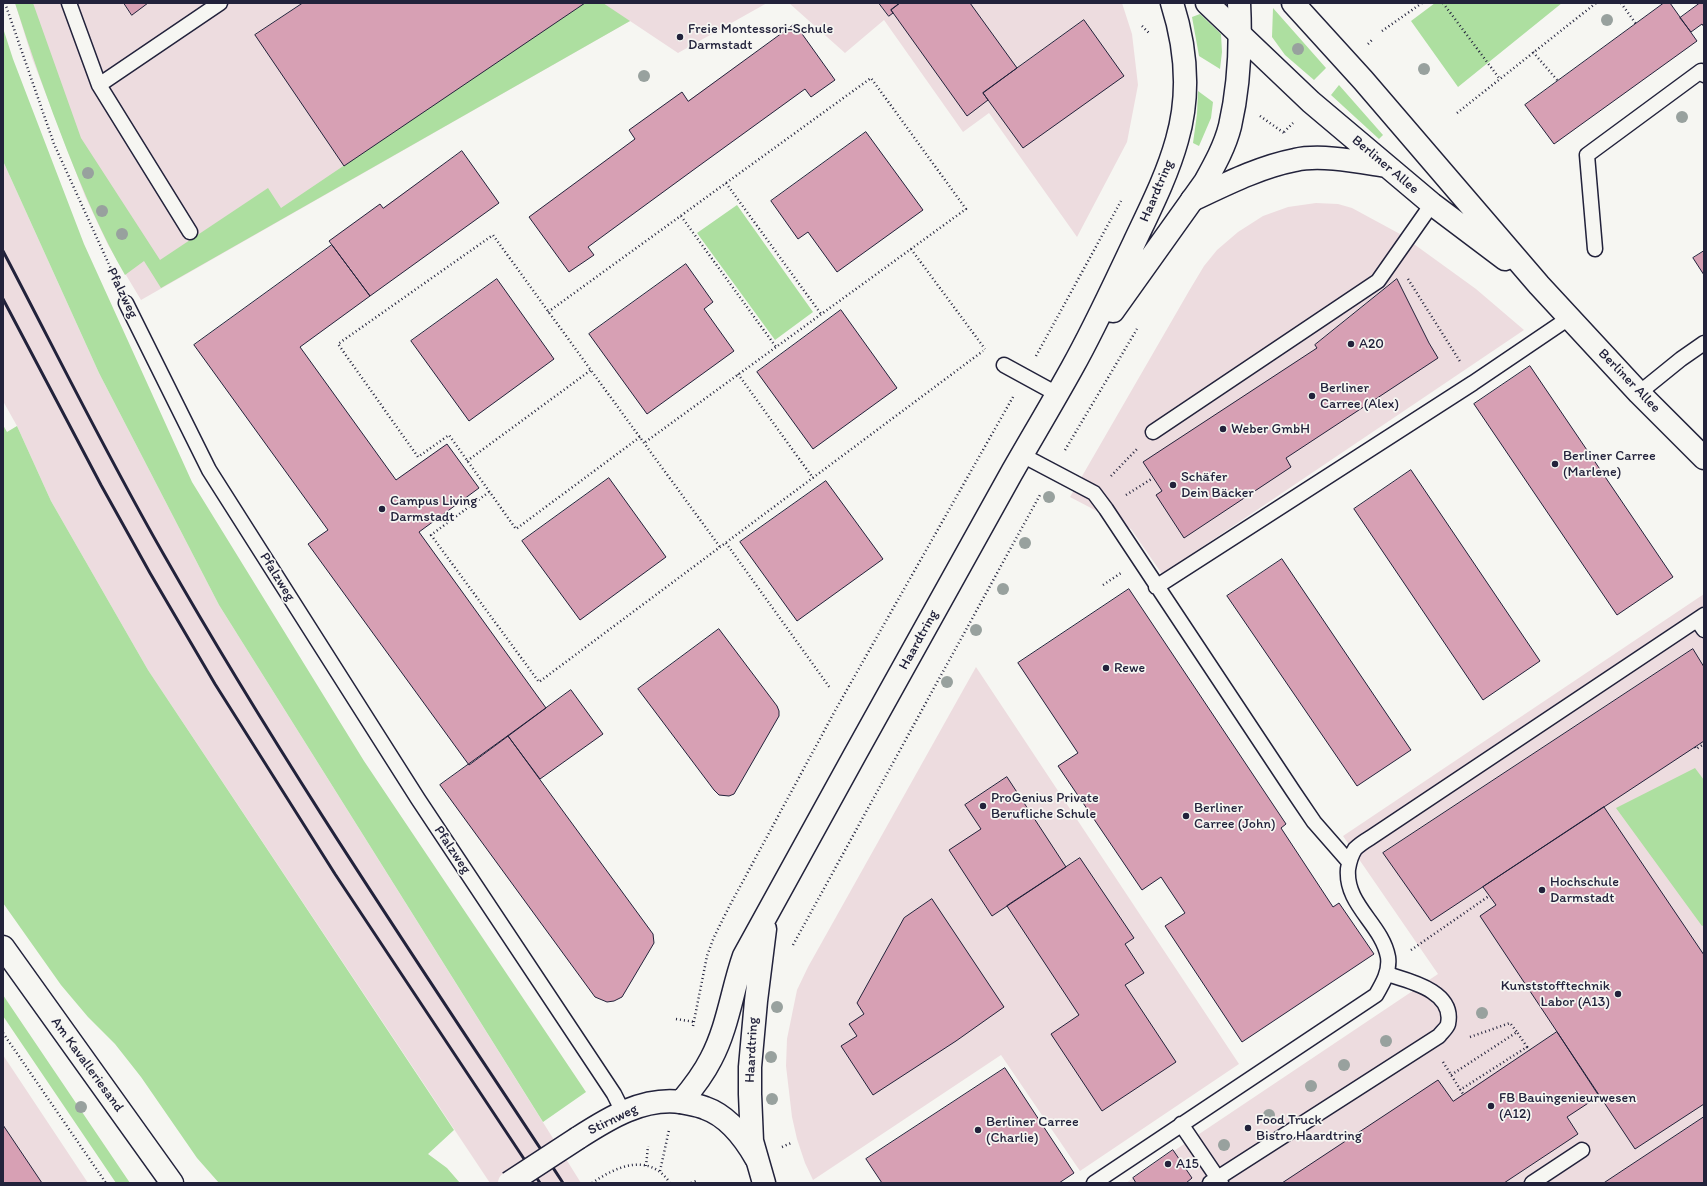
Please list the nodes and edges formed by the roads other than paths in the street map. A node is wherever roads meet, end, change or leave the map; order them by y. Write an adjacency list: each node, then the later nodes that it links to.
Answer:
1 (69, 3): 9 (lane)
2 (220, 3): 9 (lane)
3 (1172, 3): 20 (main road, Haardtring)
4 (1207, 3): 7 (main road, Berliner Allee)
5 (1239, 3): 7 (main road)
6 (1293, 3): 15 (main road, Berliner Allee)
7 (1239, 35): 10 (main road, Berliner Allee); 11 (main road, Haardtring)
8 (1704, 75): 14 (lane)
9 (99, 85): 13 (lane)
10 (1386, 166): 11 (main road); 12 (main road, Berliner Allee)
11 (1192, 200): 20 (main road, Haardtring)
12 (1432, 204): 15 (main road, Berliner Allee); 23 (lane)
13 (190, 232)
14 (1595, 249)
15 (1539, 285): 17 (main road, Berliner Allee)
16 (126, 303): 33 (lane, Pfalzweg)
17 (1569, 318): 21 (main road, Berliner Allee); 26 (lane)
18 (1704, 344): 21 (lane)
19 (1004, 365): 22 (lane)
20 (1074, 365): 22 (main road, Haardtring)
21 (1639, 393): 25 (main road, Berliner Allee)
22 (1057, 394): 24 (main road, Haardtring)
23 (1153, 432)
24 (1022, 455): 26 (lane); 29 (main road, Haardtring)
25 (1704, 458)
26 (1156, 587): 28 (lane)
27 (1702, 622): 28 (lane)
28 (1349, 862): 31 (lane)
29 (767, 916): 32 (main road, Haardtring); 36 (main road, Haardtring)
30 (3, 947): 38 (main road, Am Kavalleriesand)
31 (1387, 974): 34 (lane); 37 (lane)
32 (681, 1102): 33 (main road, Stirnweg); 36 (main road, Stirnweg)
33 (623, 1112): 39 (main road, Stirnweg, bridge)
34 (1182, 1124): 37 (lane); 41 (lane)
35 (1582, 1150): 42 (lane)
36 (756, 1158): 40 (main road, Haardtring)
37 (1216, 1181)
38 (172, 1183)
39 (509, 1183)
40 (764, 1183)
41 (1094, 1183)
42 (1532, 1183)

